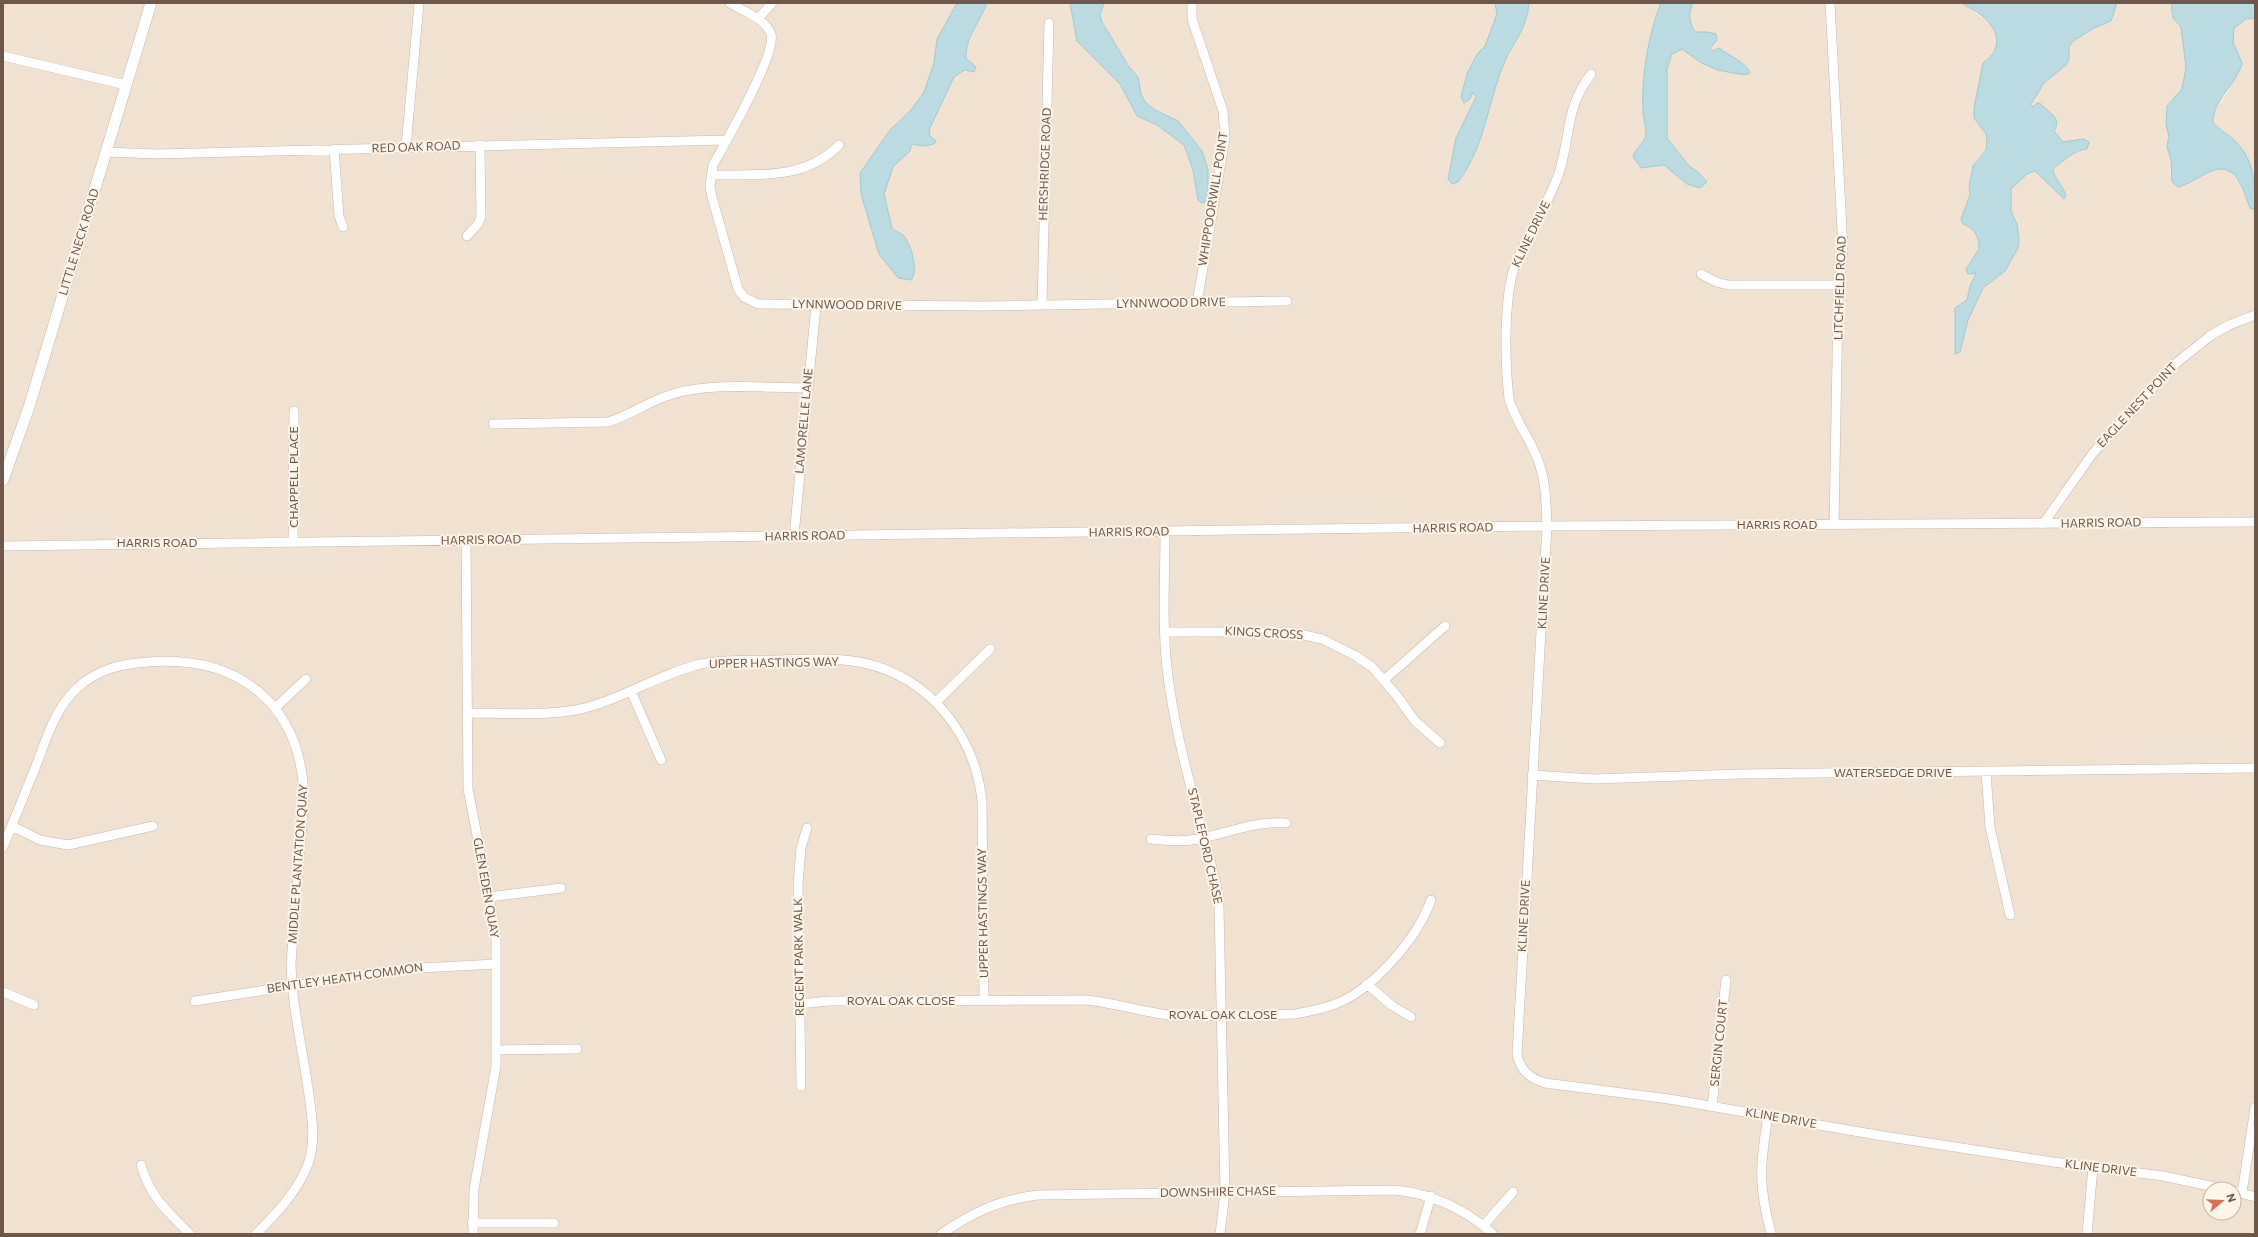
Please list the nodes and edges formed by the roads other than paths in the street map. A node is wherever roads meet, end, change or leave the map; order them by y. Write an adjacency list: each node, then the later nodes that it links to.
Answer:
1 (151, 3): 11 (street, LITTLE NECK ROAD)
2 (419, 3): 15 (street)
3 (730, 3): 7 (street, LYNNWOOD DRIVE)
4 (772, 3): 7 (street)
5 (1192, 3): 24 (street, WHIPPOORWILL POINT)
6 (1830, 3): 22 (street, LITCHFIELD ROAD)
7 (758, 19): 12 (street, LYNNWOOD DRIVE)
8 (1050, 23): 26 (street, HERSHRIDGE ROAD)
9 (3, 56): 11 (street)
10 (1591, 74): 35 (street, KLINE DRIVE)
11 (126, 85): 17 (street, LITTLE NECK ROAD)
12 (726, 140): 13 (street, RED OAK ROAD); 18 (street, LYNNWOOD DRIVE)
13 (480, 145): 15 (street, RED OAK ROAD); 20 (street)
14 (839, 145): 18 (street)
15 (406, 147): 16 (street, RED OAK ROAD)
16 (334, 149): 17 (street, RED OAK ROAD); 19 (street)
17 (106, 152): 31 (street, LITTLE NECK ROAD)
18 (711, 175): 25 (street, LYNNWOOD DRIVE)
19 (343, 228)
20 (467, 236)
21 (1701, 274): 22 (street)
22 (1839, 285): 34 (street, LITCHFIELD ROAD)
23 (1287, 301): 24 (street, LYNNWOOD DRIVE)
24 (1197, 303): 26 (street, LYNNWOOD DRIVE)
25 (816, 305): 26 (street, LYNNWOOD DRIVE); 28 (street, LAMORELLE LANE)
26 (1042, 305)
27 (2255, 315): 33 (street, EAGLE NEST POINT)
28 (807, 388): 30 (street); 37 (street, LAMORELLE LANE)
29 (294, 412): 39 (street, CHAPPELL PLACE)
30 (493, 424)
31 (3, 480)
32 (2255, 522): 33 (street, HARRIS ROAD)
33 (2043, 524): 34 (street, HARRIS ROAD)
34 (1834, 525): 35 (street, HARRIS ROAD)
35 (1548, 526): 36 (street, HARRIS ROAD); 54 (street, KLINE DRIVE)
36 (1165, 532): 37 (street, HARRIS ROAD); 42 (street, STAPLEFORD CHASE)
37 (794, 536): 38 (street, HARRIS ROAD)
38 (466, 540): 39 (street, HARRIS ROAD); 49 (street, GLEN EDEN QUAY)
39 (293, 543): 40 (street, HARRIS ROAD)
40 (3, 546)
41 (1445, 626): 45 (street)
42 (1165, 632): 45 (street, KINGS CROSS); 59 (street, STAPLEFORD CHASE)
43 (990, 649): 47 (street)
44 (306, 679): 48 (street)
45 (1384, 680): 50 (street, KINGS CROSS)
46 (631, 691): 47 (street, UPPER HASTINGS WAY); 49 (street, UPPER HASTINGS WAY); 51 (street)
47 (936, 702): 71 (street, UPPER HASTINGS WAY)
48 (275, 708): 56 (street, MIDDLE PLANTATION QUAY); 68 (street, MIDDLE PLANTATION QUAY)
49 (467, 713): 63 (street, GLEN EDEN QUAY)
50 (1440, 743)
51 (662, 760)
52 (2255, 768): 53 (street, WATERSEDGE DRIVE)
53 (1986, 772): 54 (street, WATERSEDGE DRIVE); 65 (street)
54 (1532, 775): 80 (street, KLINE DRIVE)
55 (1286, 823): 59 (street)
56 (12, 826): 57 (street); 61 (street, MIDDLE PLANTATION QUAY)
57 (153, 826)
58 (807, 828): 74 (street, REGENT PARK WALK)
59 (1205, 837): 60 (street); 75 (street, STAPLEFORD CHASE)
60 (1151, 839)
61 (3, 847)
62 (561, 888): 63 (street)
63 (489, 897): 66 (street, GLEN EDEN QUAY)
64 (1431, 900): 69 (street, ROYAL OAK CLOSE)
65 (2010, 914)
66 (496, 964): 68 (street, BENTLEY HEATH COMMON); 78 (street, GLEN EDEN QUAY)
67 (1726, 980): 80 (street, SERGIN COURT)
68 (292, 984): 72 (street, BENTLEY HEATH COMMON); 97 (street, MIDDLE PLANTATION QUAY)
69 (1368, 984): 75 (street, ROYAL OAK CLOSE); 76 (street)
70 (3, 992): 73 (street)
71 (984, 1000): 74 (street, ROYAL OAK CLOSE); 75 (street, ROYAL OAK CLOSE)
72 (195, 1001)
73 (34, 1004)
74 (799, 1004): 79 (street, REGENT PARK WALK)
75 (1223, 1016): 87 (street, STAPLEFORD CHASE)
76 (1411, 1017)
77 (577, 1048): 78 (street)
78 (496, 1050): 92 (street, GLEN EDEN QUAY)
79 (801, 1086)
80 (1712, 1106): 82 (street, KLINE DRIVE)
81 (2255, 1108): 85 (street)
82 (1768, 1116): 84 (street, KLINE DRIVE); 95 (street)
83 (141, 1165): 96 (street)
84 (2093, 1167): 86 (street, KLINE DRIVE); 103 (street)
85 (2240, 1181)
86 (2202, 1184)
87 (1225, 1192): 90 (street, DOWNSHIRE CHASE); 99 (street, DOWNSHIRE CHASE); 100 (street, STAPLEFORD CHASE)
88 (1513, 1192): 94 (street)
89 (2242, 1193): 91 (street)
90 (1431, 1196): 94 (street, DOWNSHIRE CHASE); 101 (street)
91 (2255, 1197)
92 (472, 1223): 93 (street); 98 (street, GLEN EDEN QUAY)
93 (554, 1223)
94 (1484, 1225): 102 (street, DOWNSHIRE CHASE)
95 (1772, 1233)
96 (190, 1234)
97 (256, 1234)
98 (473, 1234)
99 (940, 1234)
100 (1220, 1234)
101 (1420, 1234)
102 (1493, 1234)
103 (2087, 1234)

